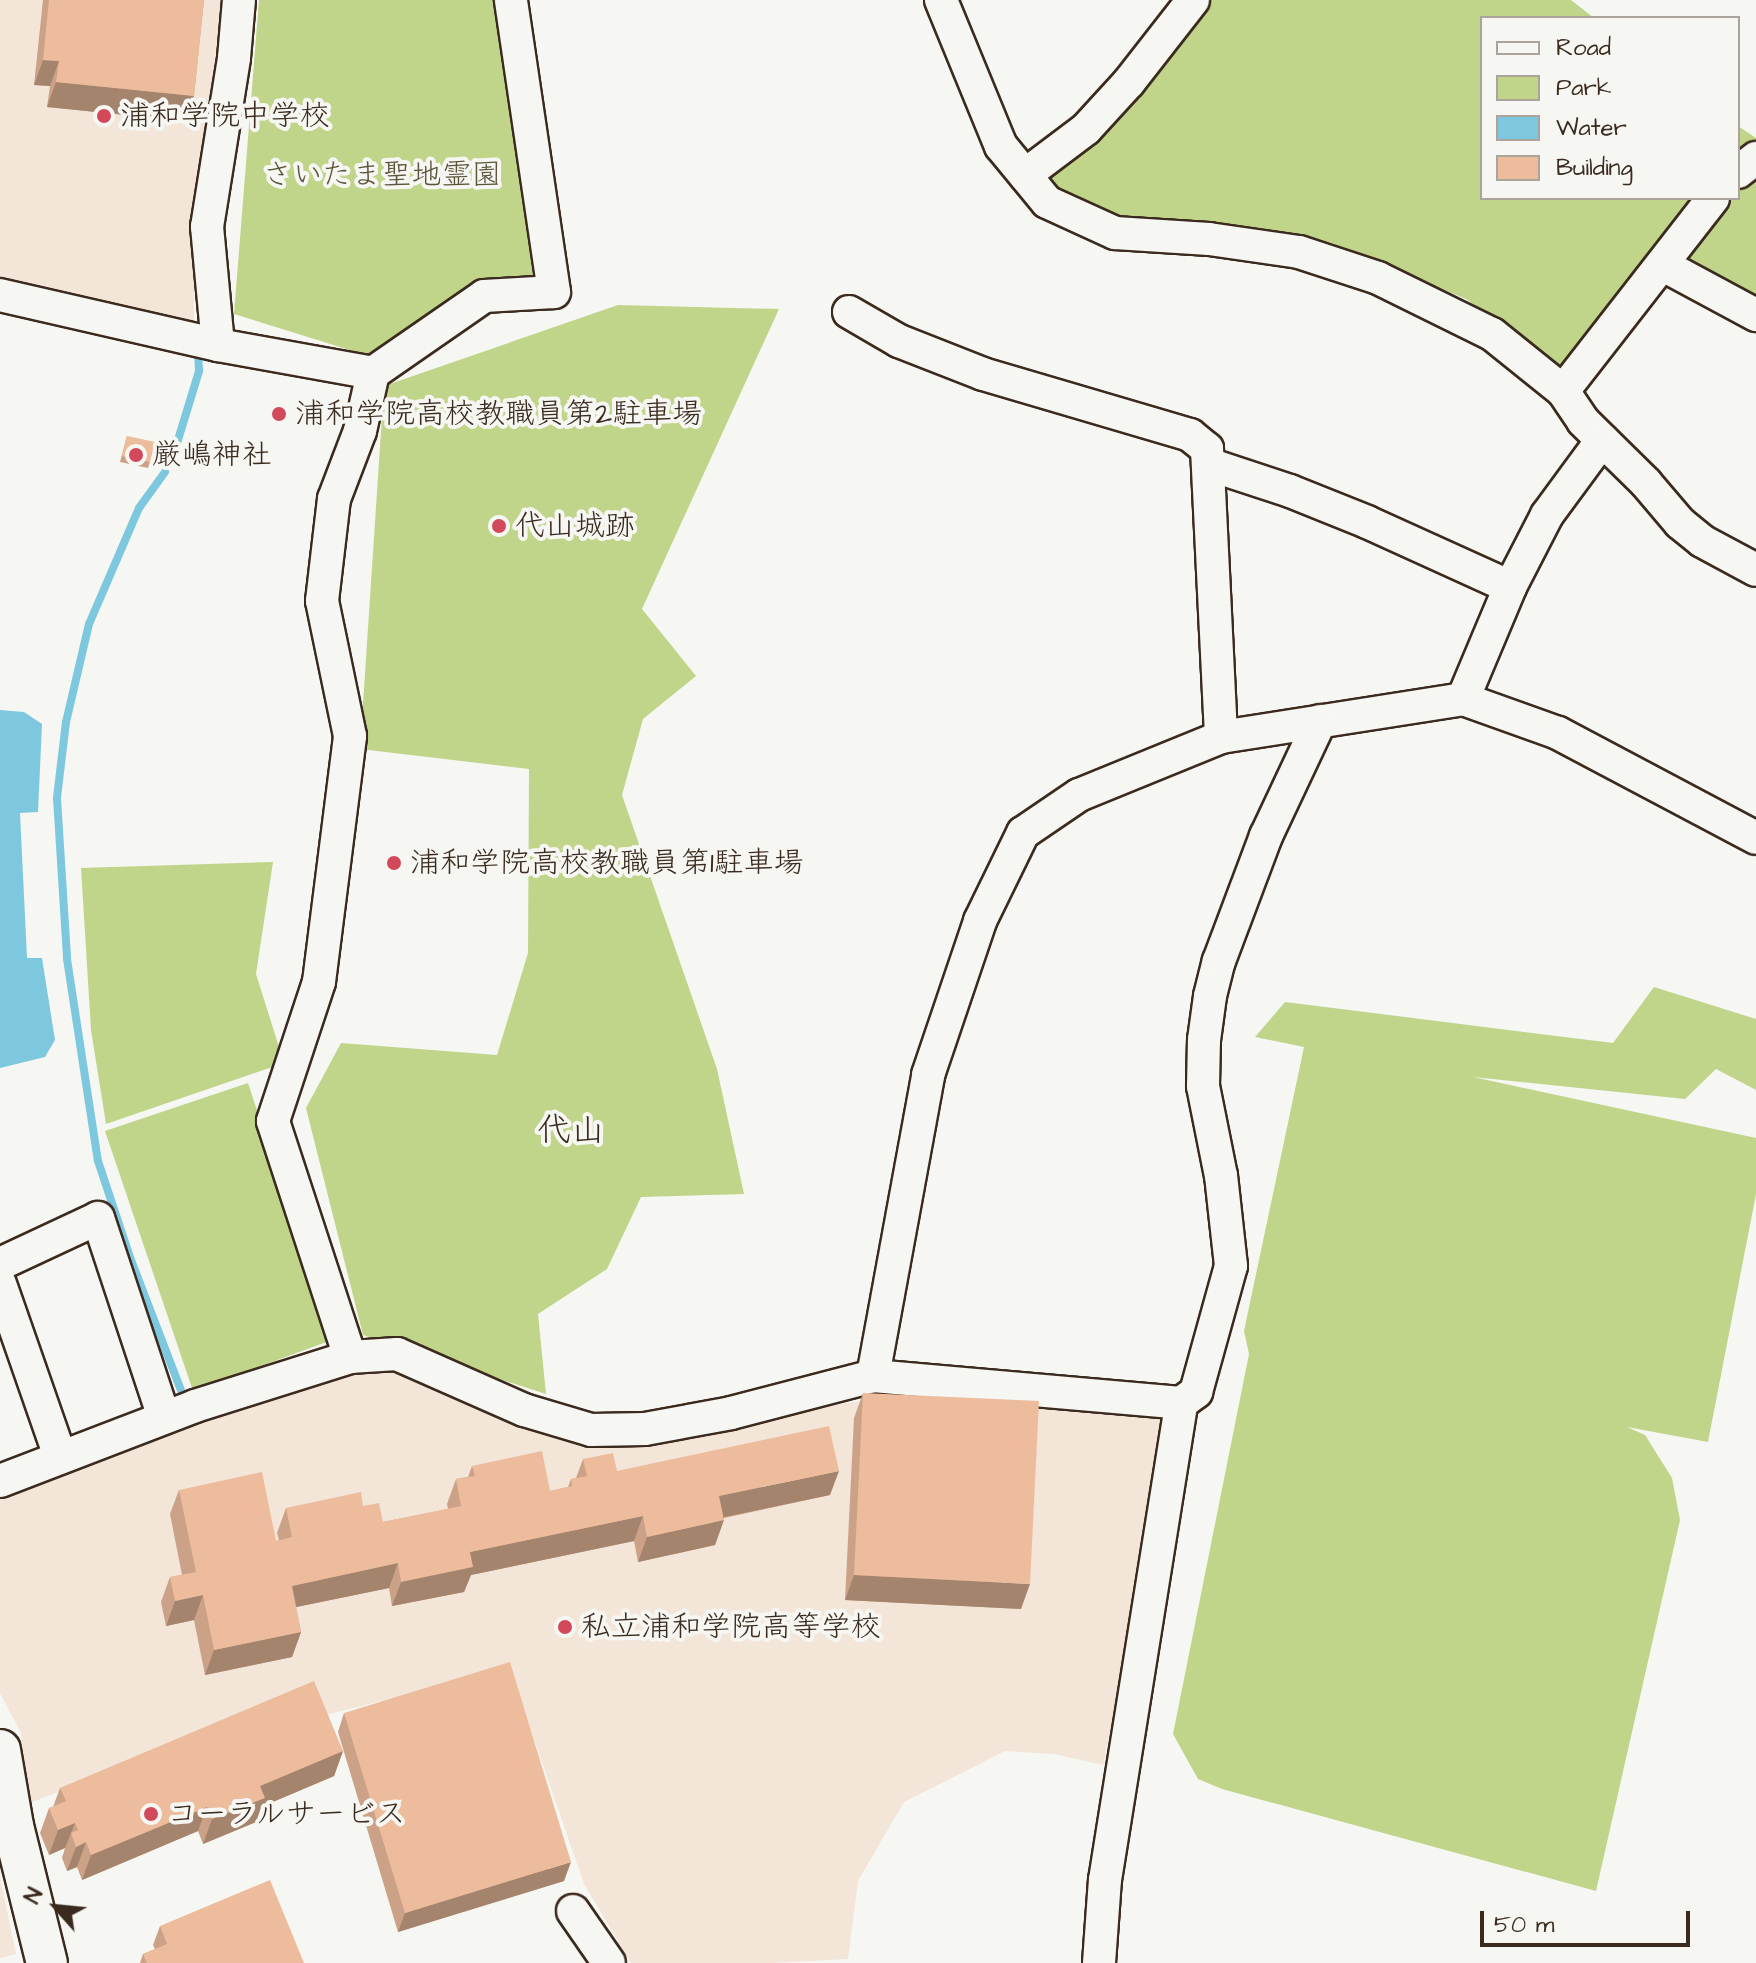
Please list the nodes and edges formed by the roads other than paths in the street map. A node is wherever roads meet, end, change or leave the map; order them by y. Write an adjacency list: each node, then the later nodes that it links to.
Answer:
1 (239, 0): 13 (street)
2 (511, 0): 14 (street)
3 (941, 0): 7 (street)
4 (1193, 0): 7 (street)
5 (1756, 158): 6 (street)
6 (1740, 170)
7 (1025, 175): 15 (street)
8 (1712, 200): 9 (street)
9 (1663, 265): 12 (street); 15 (street)
10 (0, 295): 13 (street)
11 (849, 312): 17 (street)
12 (1756, 315)
13 (218, 345): 14 (street)
14 (373, 373): 26 (street)
15 (1563, 391): 16 (street)
16 (1602, 440): 18 (street); 19 (street)
17 (1208, 464): 19 (street); 22 (street)
18 (1756, 570)
19 (1510, 587): 20 (street)
20 (1463, 699): 21 (street); 23 (street)
21 (1320, 721): 22 (street); 28 (street)
22 (1221, 737): 27 (street)
23 (1756, 838)
24 (0, 1264): 29 (street)
25 (0, 1284): 30 (street)
26 (350, 1357): 27 (street); 29 (street)
27 (873, 1376): 28 (street)
28 (1181, 1403): 37 (street)
29 (181, 1411): 30 (street)
30 (60, 1456): 31 (street)
31 (0, 1481)
32 (0, 1750): 33 (street)
33 (7, 1831): 35 (street)
34 (573, 1911): 36 (street)
35 (47, 1963)
36 (609, 1963)
37 (1099, 1963)

